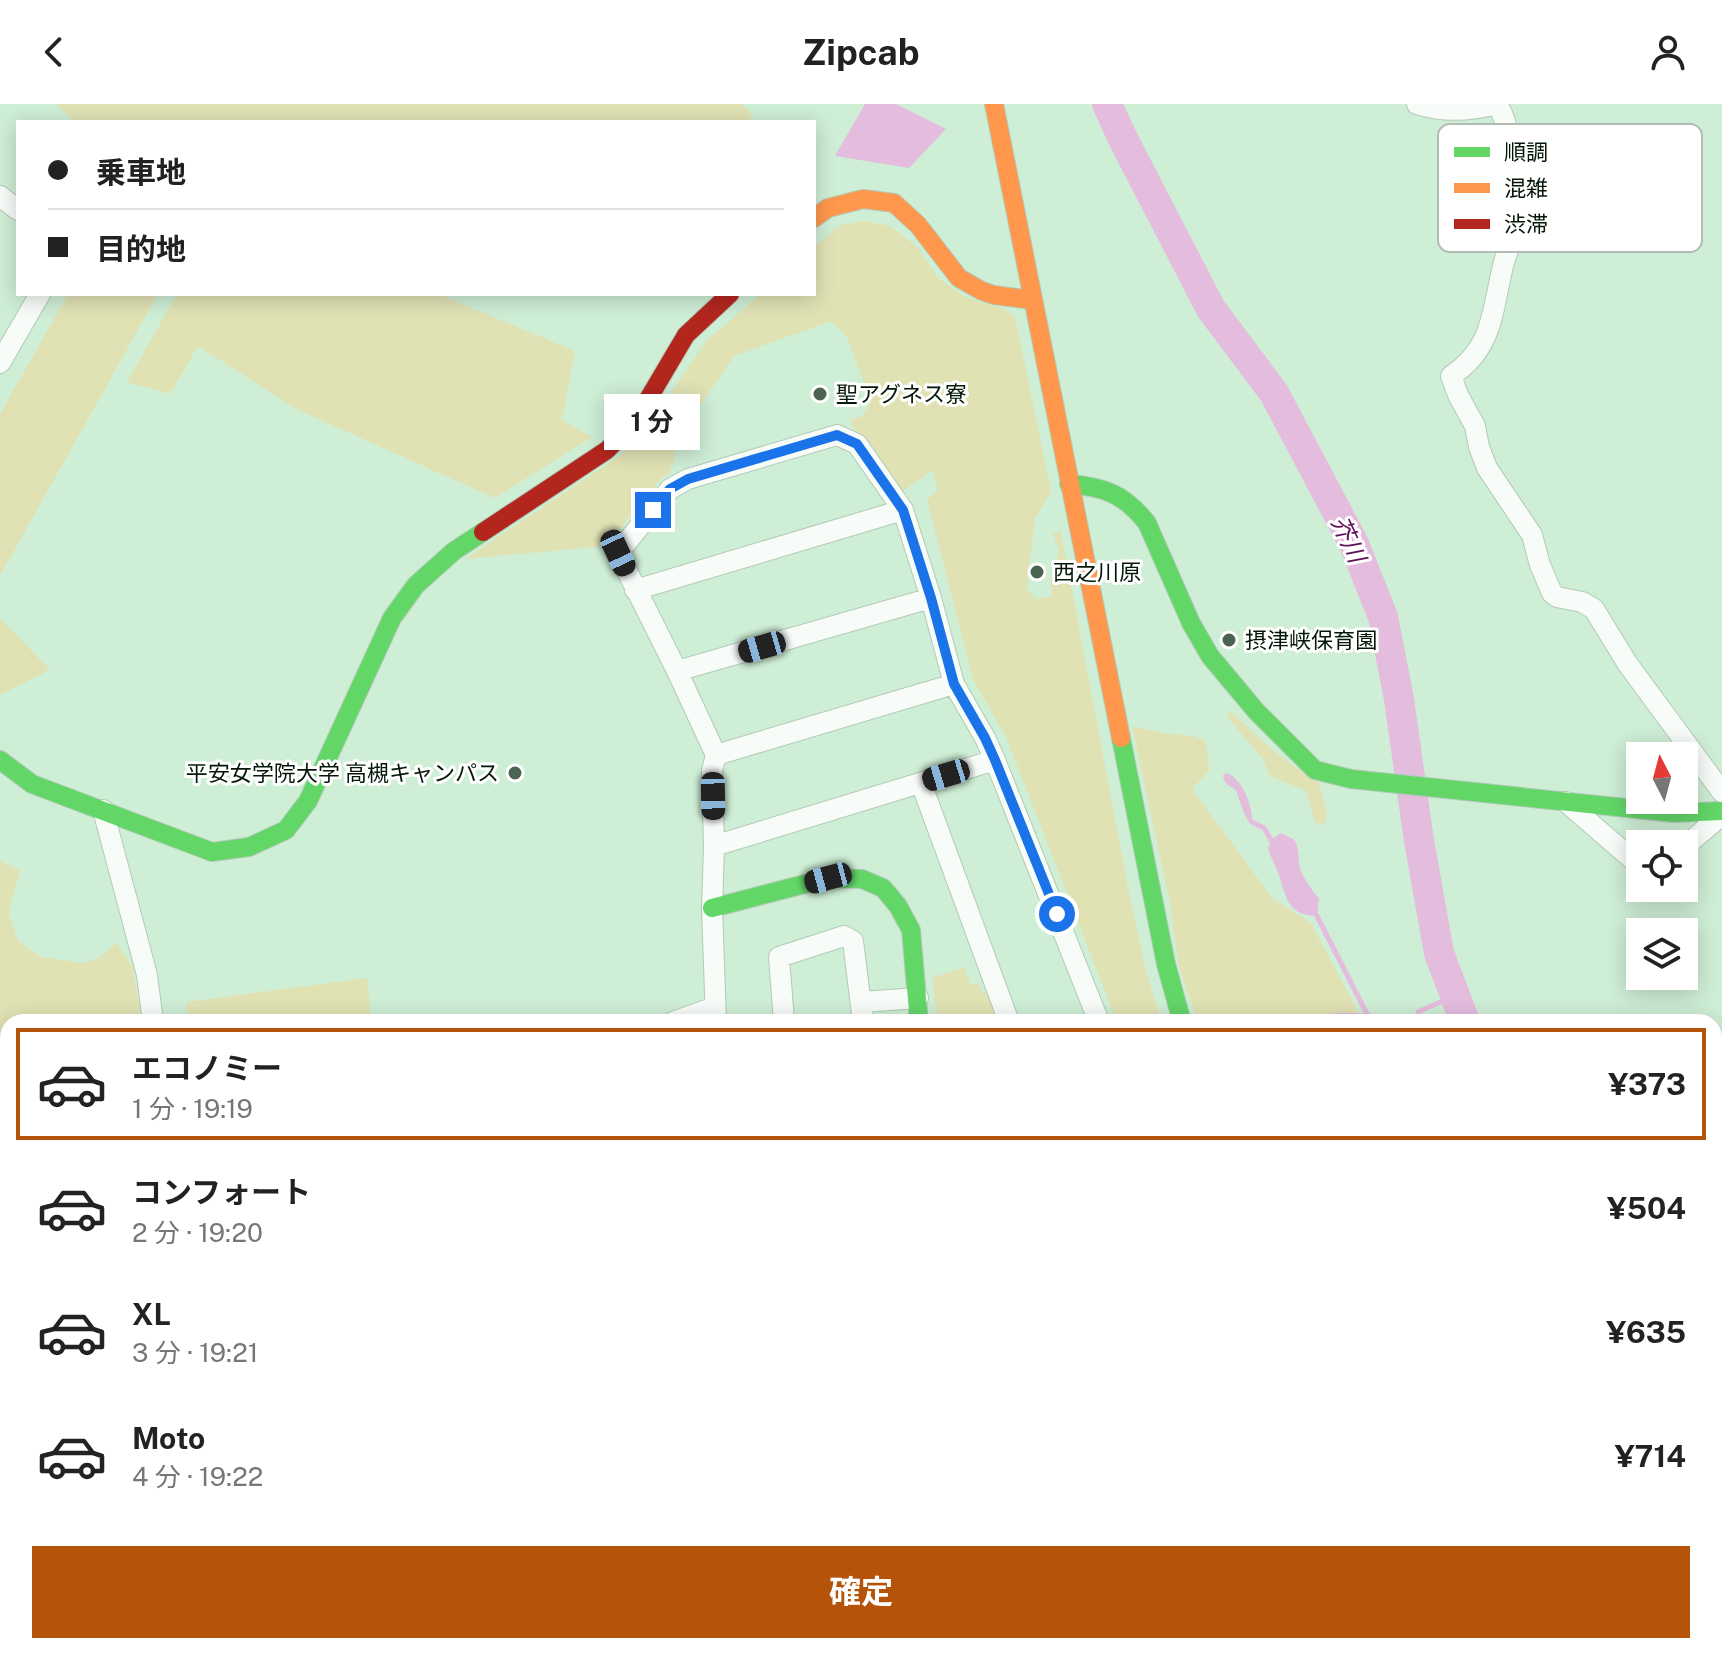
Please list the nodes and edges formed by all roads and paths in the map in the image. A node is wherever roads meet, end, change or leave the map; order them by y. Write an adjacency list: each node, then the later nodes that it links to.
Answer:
1 (994, 104): 11 (street)
2 (1417, 104): 3 (street)
3 (1497, 104): 4 (street)
4 (1505, 124)
5 (0, 196): 6 (street)
6 (16, 208)
7 (816, 217): 11 (street)
8 (1507, 252): 23 (street)
9 (39, 296): 12 (street)
10 (728, 296): 25 (street)
11 (1033, 300): 13 (street)
12 (0, 363)
13 (1069, 484): 24 (street); 39 (street)
14 (903, 510): 15 (street); 15 (street); 16 (street)
15 (635, 590): 17 (street)
16 (931, 598): 17 (street); 18 (street)
17 (677, 671): 19 (street)
18 (954, 684): 19 (street); 21 (street)
19 (716, 755): 28 (street)
20 (0, 760): 25 (street)
21 (995, 760): 22 (street); 38 (street)
22 (921, 783): 28 (street); 37 (street)
23 (1722, 792)
24 (1566, 802): 26 (street); 29 (street)
25 (103, 810): 33 (street)
26 (1722, 813): 27 (street)
27 (1698, 834)
28 (714, 846): 30 (street)
29 (1626, 854)
30 (712, 908): 31 (street); 34 (street)
31 (918, 998): 32 (street); 36 (street)
32 (863, 1012): 35 (street)
33 (152, 1014)
34 (715, 1014)
35 (783, 1014)
36 (919, 1014)
37 (1006, 1014)
38 (1096, 1014)
39 (1180, 1014)

